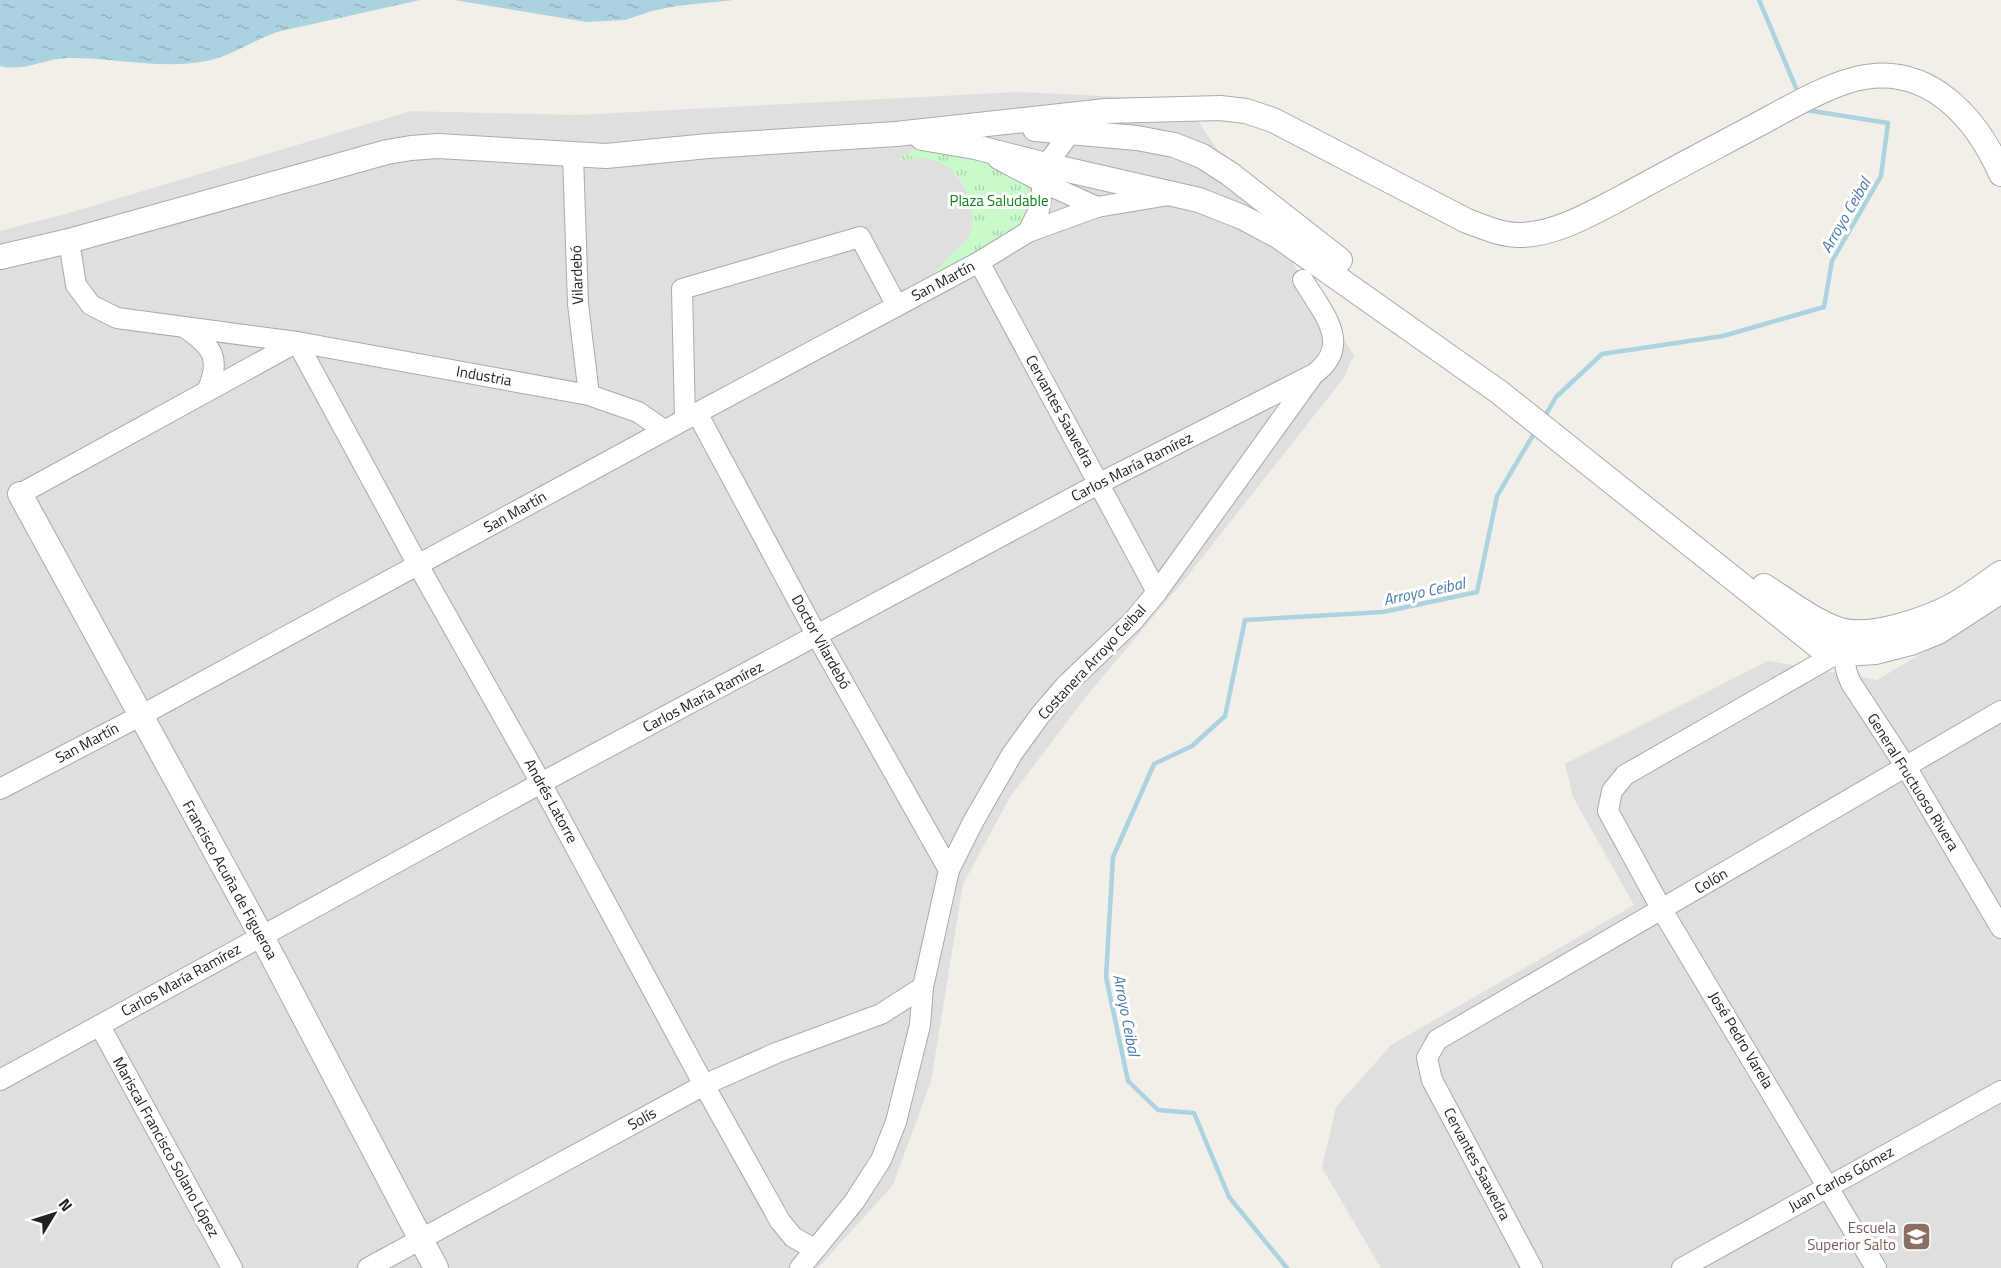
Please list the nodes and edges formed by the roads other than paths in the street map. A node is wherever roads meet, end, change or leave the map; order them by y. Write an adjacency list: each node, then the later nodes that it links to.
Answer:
1 (1106, 111): 2 (street); 3 (street); 6 (street)
2 (1071, 132): 3 (street); 5 (street); 17 (street)
3 (975, 135): 4 (street); 5 (street)
4 (573, 155): 10 (street); 20 (street, Vilardebó)
5 (1045, 174): 7 (street); 8 (street); 9 (street)
6 (2001, 174)
7 (1174, 194): 8 (street, San Martín); 17 (street)
8 (1097, 207): 9 (street, San Martín)
9 (1028, 232): 12 (street, San Martín)
10 (69, 241): 11 (street); 15 (street, Industria)
11 (0, 257)
12 (979, 262): 14 (street, San Martín); 23 (street, Cervantes Saavedra)
13 (1303, 280): 18 (street, Carlos María Ramírez)
14 (897, 306): 21 (street, San Martín); 21 (street)
15 (184, 327): 16 (street, Industria); 19 (street)
16 (297, 342): 19 (street); 20 (street, Industria); 26 (street, Andrés Latorre)
17 (1467, 368): 25 (street)
18 (1314, 374): 23 (street, Carlos María Ramírez); 29 (street, Costanera Arroyo Ceibal)
19 (207, 390): 24 (street)
20 (589, 395): 22 (street, Industria)
21 (691, 416): 22 (street, San Martín); 30 (street, Doctor Vilardebó)
22 (664, 430): 26 (street, San Martín)
23 (1100, 483): 29 (street, Cervantes Saavedra); 30 (street, Carlos María Ramírez)
24 (20, 494): 33 (street, Francisco Acuña de Figueroa)
25 (1670, 528): 31 (street); 31 (street)
26 (418, 565): 33 (street, San Martín); 35 (street, Andrés Latorre)
27 (2001, 573): 31 (street)
28 (2001, 591): 31 (street)
29 (1157, 592): 37 (street, Costanera Arroyo Ceibal)
30 (817, 636): 35 (street, Carlos María Ramírez); 37 (street, Doctor Vilardebó)
31 (1837, 646): 34 (street, General Fructuoso Rivera); 38 (street, José Pedro Varela)
32 (2001, 711): 34 (street, Colón)
33 (140, 716): 36 (street, San Martín); 40 (street, Francisco Acuña de Figueroa)
34 (1906, 767): 38 (street, Colón); 39 (street, General Fructuoso Rivera)
35 (542, 783): 40 (street, Carlos María Ramírez); 45 (street, Andrés Latorre)
36 (0, 789)
37 (949, 870): 41 (street, Costanera Arroyo Ceibal)
38 (1662, 910): 43 (street, Colón); 47 (street, José Pedro Varela)
39 (2001, 928)
40 (261, 935): 42 (street, Carlos María Ramírez); 48 (street, Francisco Acuña de Figueroa)
41 (923, 987): 45 (street, Solís); 49 (street, Costanera Arroyo Ceibal)
42 (100, 1026): 44 (street, Carlos María Ramírez); 50 (street, Mariscal Francisco Solano López)
43 (1427, 1058): 54 (street, Cervantes Saavedra)
44 (0, 1080)
45 (704, 1085): 48 (street, Solís); 49 (street, Andrés Latorre)
46 (2001, 1091): 47 (street, Juan Carlos Gómez)
47 (1829, 1186): 55 (street, Juan Carlos Gómez); 56 (street, José Pedro Varela)
48 (420, 1240): 51 (street, Solís); 52 (street, Francisco Acuña de Figueroa)
49 (814, 1249): 53 (street, Costanera Arroyo Ceibal)
50 (232, 1268)
51 (368, 1268)
52 (436, 1268)
53 (800, 1268)
54 (1532, 1268)
55 (1682, 1268)
56 (1876, 1268)

